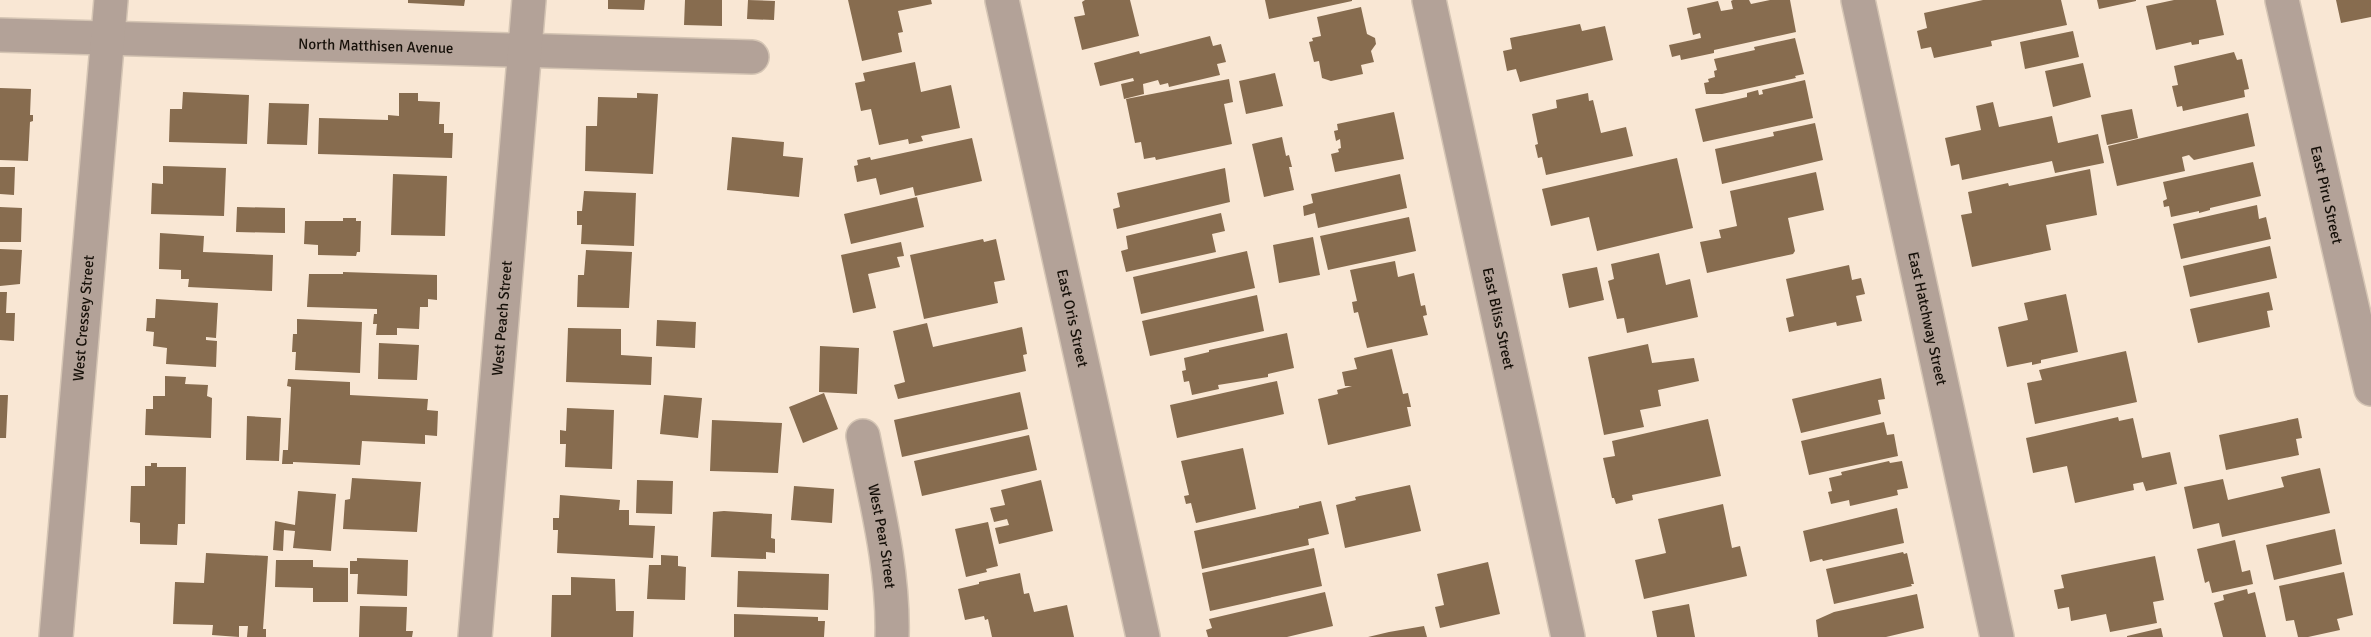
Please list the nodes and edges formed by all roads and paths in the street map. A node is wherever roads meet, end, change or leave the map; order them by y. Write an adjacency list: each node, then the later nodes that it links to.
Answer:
1 (111, 0): 8 (street, West Cressey Street)
2 (529, 0): 9 (street, West Peach Street)
3 (1002, 0): 16 (street, East Oris Street)
4 (1429, 0): 17 (street, East Bliss Street)
5 (1858, 0): 18 (street, East Hatchway Street)
6 (2282, 0): 11 (street, East Piru Street)
7 (0, 35): 8 (street, North Matthisen Avenue)
8 (108, 38): 9 (street, North Matthisen Avenue); 13 (street, West Cressey Street)
9 (526, 50): 10 (street, North Matthisen Avenue); 14 (street, West Peach Street)
10 (753, 57)
11 (2371, 389)
12 (862, 436): 15 (street, West Pear Street)
13 (56, 637)
14 (475, 637)
15 (892, 637)
16 (1143, 637)
17 (1568, 637)
18 (1997, 637)

